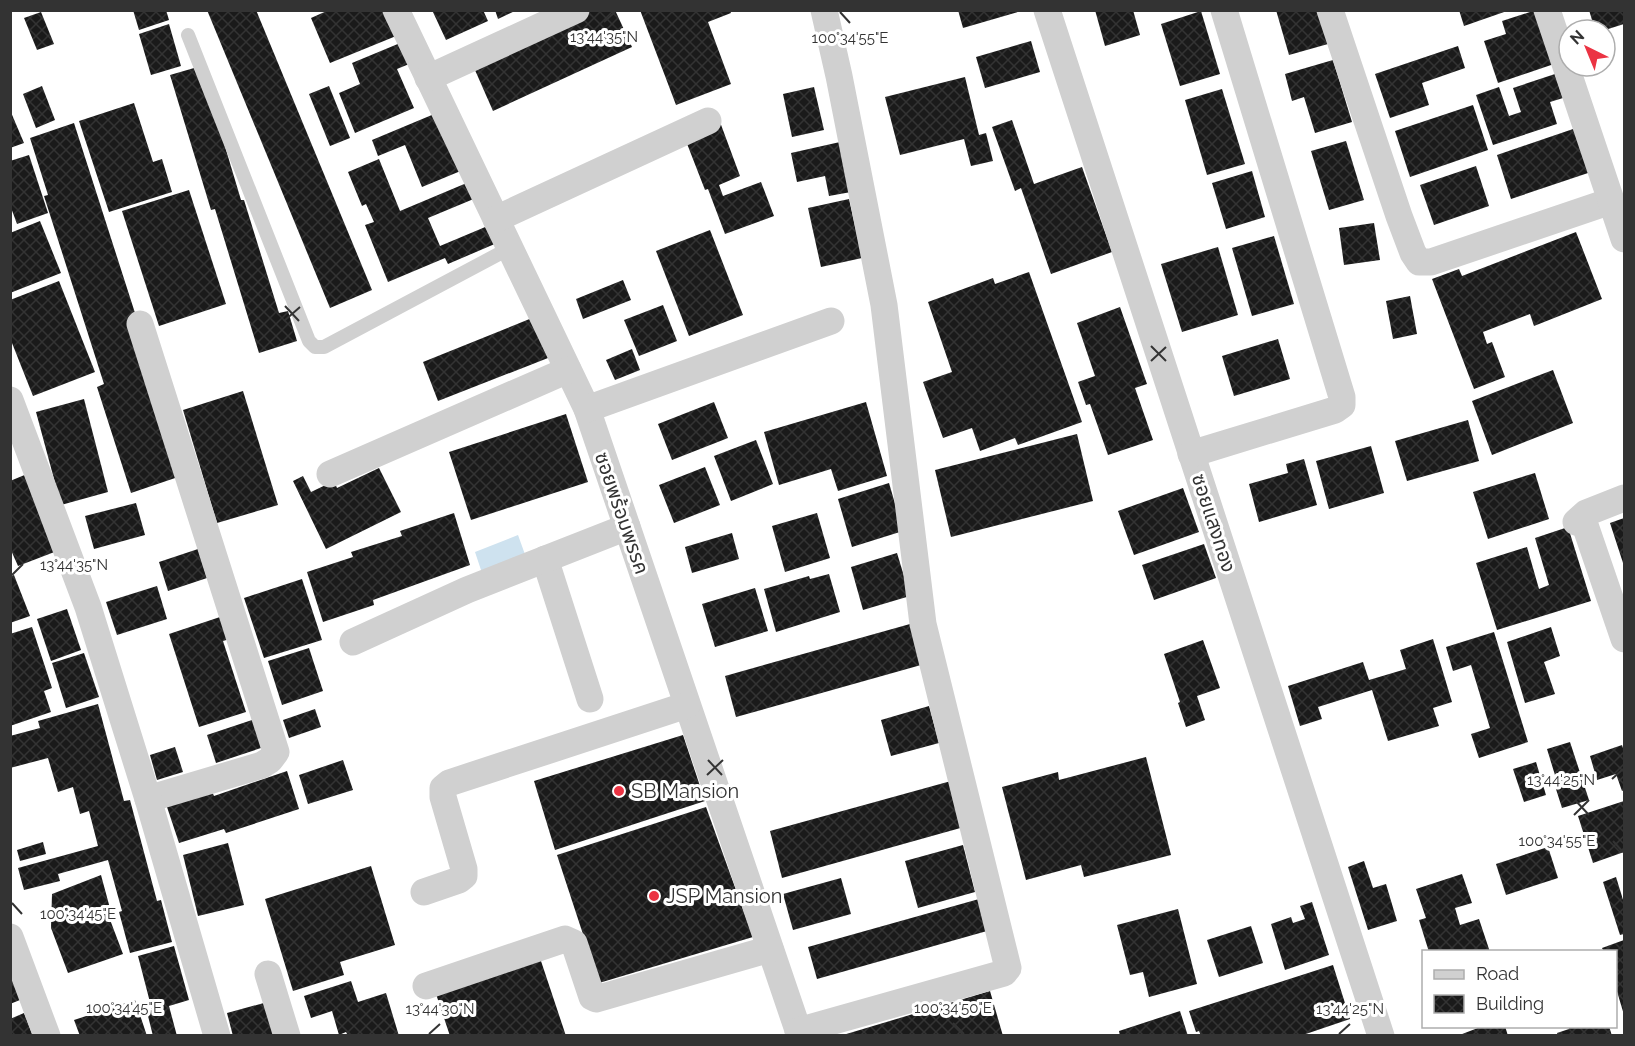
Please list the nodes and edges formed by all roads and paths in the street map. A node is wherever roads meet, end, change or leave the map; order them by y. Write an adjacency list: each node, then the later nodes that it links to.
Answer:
1 (396, 10): 9 (street, ซอยพร้อมพรรค)
2 (576, 10): 9 (street)
3 (824, 10): 35 (street)
4 (1047, 10): 20 (street, ซอยแสงทอง)
5 (1224, 10): 20 (street)
6 (1330, 10): 11 (street)
7 (1546, 10): 11 (street)
8 (188, 35): 14 (lane)
9 (428, 78): 12 (street, ซอยพร้อมพรรค)
10 (708, 121): 12 (street)
11 (1611, 201): 13 (street)
12 (496, 219): 14 (street, ซอยพร้อมพรรค)
13 (1624, 239)
14 (510, 248): 17 (street, ซอยพร้อมพรรค)
15 (831, 321): 19 (street)
16 (140, 324): 29 (street)
17 (568, 370): 19 (street, ซอยพร้อมพรรค); 21 (street)
18 (10, 400): 29 (street)
19 (587, 409): 23 (street, ซอยพร้อมพรรค)
20 (1191, 454): 39 (street, ซอยแสงทอง)
21 (330, 474)
22 (1624, 498): 25 (street)
23 (627, 527): 24 (street); 28 (street, ซอยพร้อมพรรค)
24 (545, 559): 26 (street); 27 (street)
25 (1624, 639)
26 (353, 642)
27 (590, 699)
28 (687, 705): 30 (street); 32 (street, ซอยพร้อมพรรค)
29 (148, 800): 37 (street)
30 (424, 892)
31 (10, 937): 36 (street)
32 (770, 949): 34 (street); 35 (street, ซอยพร้อมพรรค)
33 (268, 974): 38 (street)
34 (426, 986)
35 (799, 1033)
36 (47, 1035)
37 (217, 1035)
38 (288, 1035)
39 (1381, 1035)

